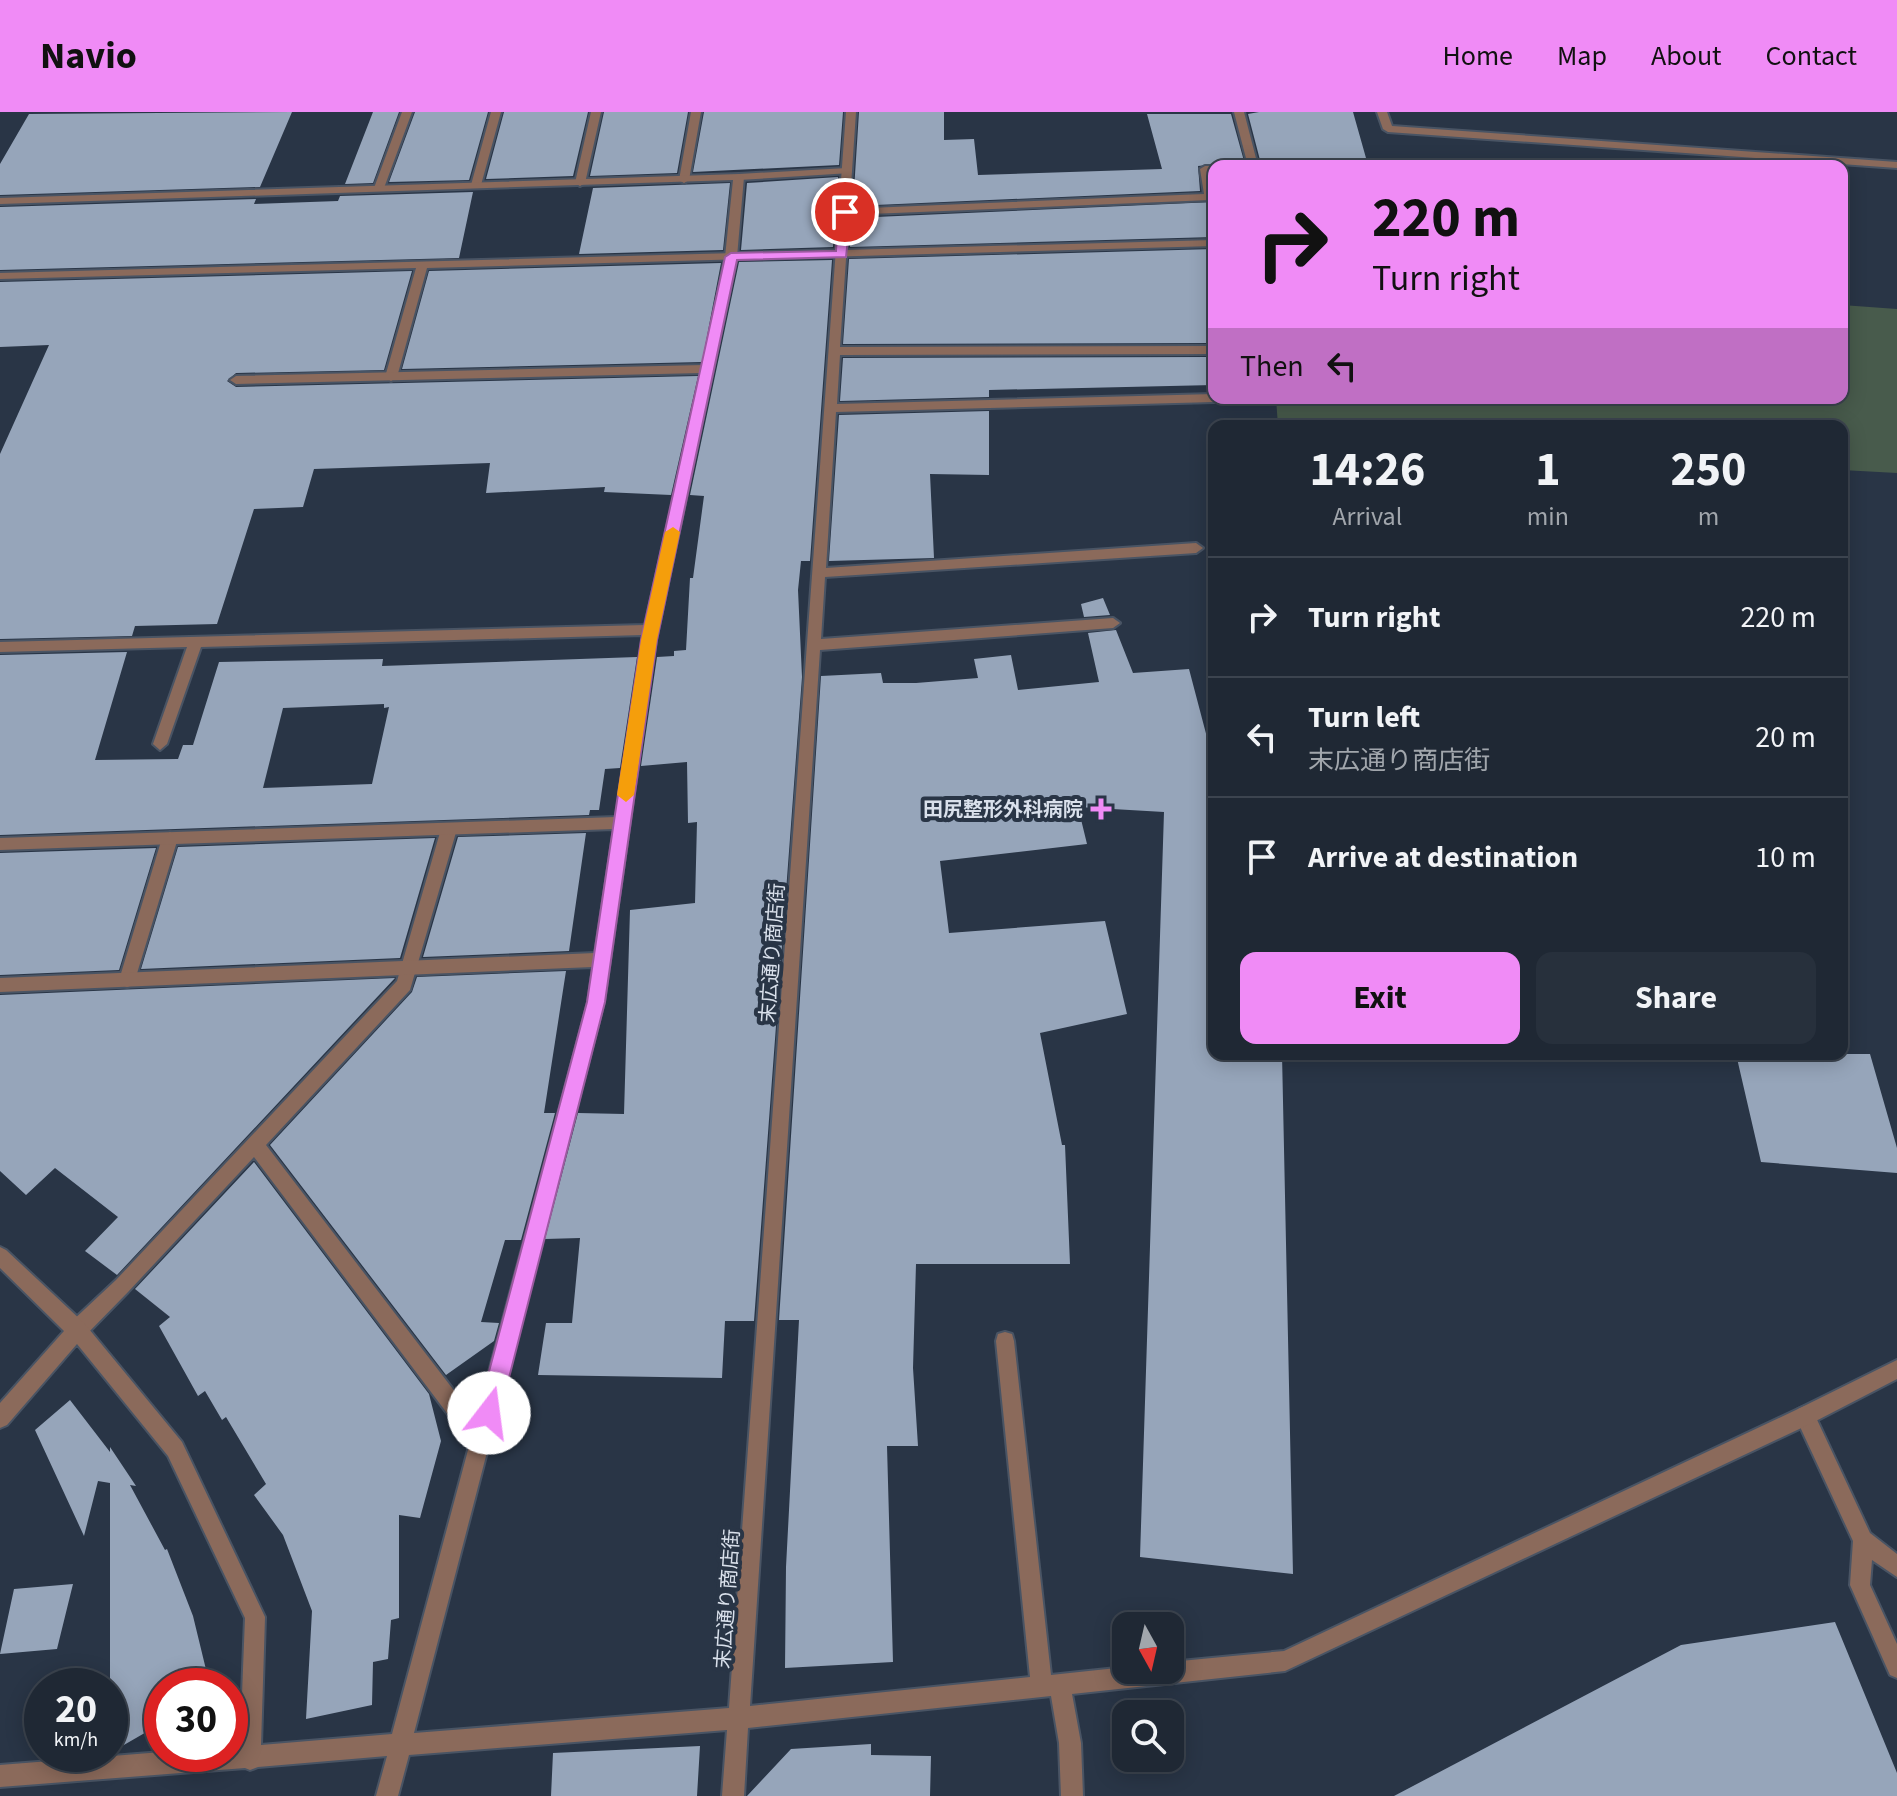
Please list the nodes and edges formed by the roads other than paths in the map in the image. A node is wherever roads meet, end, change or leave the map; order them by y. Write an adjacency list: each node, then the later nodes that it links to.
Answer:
1 (407, 112): 19 (street)
2 (496, 112): 17 (street)
3 (596, 112): 16 (street)
4 (696, 112): 15 (street)
5 (851, 112): 13 (street, 末広通り商店街)
6 (1239, 112): 8 (street)
7 (1382, 112): 9 (street)
8 (1251, 160)
9 (1826, 160)
10 (1848, 162): 11 (street)
11 (1897, 165)
12 (1208, 169): 18 (street)
13 (847, 171): 14 (street); 22 (street, 末広通り商店街)
14 (739, 177): 15 (street); 25 (street)
15 (684, 180): 16 (street)
16 (580, 183): 17 (street)
17 (476, 185): 19 (street)
18 (1208, 186)
19 (379, 188): 21 (street)
20 (1208, 197): 22 (street)
21 (0, 201)
22 (845, 212): 24 (street, 末広通り商店街)
23 (1208, 243): 24 (street)
24 (842, 255): 25 (street); 29 (street, 末広通り商店街)
25 (731, 257): 26 (street); 30 (street)
26 (423, 263): 27 (street); 31 (street)
27 (0, 276)
28 (1208, 350): 29 (street)
29 (835, 351): 34 (street, 末広通り商店街)
30 (709, 369): 31 (street); 38 (street)
31 (391, 377): 32 (street)
32 (236, 380)
33 (1208, 398): 34 (street)
34 (830, 408): 36 (street, 末広通り商店街)
35 (1196, 548): 36 (street)
36 (819, 573): 40 (street, 末広通り商店街)
37 (1113, 623): 40 (street)
38 (651, 630): 39 (street); 43 (street)
39 (195, 645): 41 (street); 42 (street)
40 (813, 645): 63 (street, 末広通り商店街)
41 (0, 647)
42 (160, 744)
43 (622, 823): 44 (street); 47 (street)
44 (449, 829): 45 (street); 48 (street)
45 (170, 838): 46 (street); 49 (street)
46 (0, 844)
47 (602, 960): 48 (street); 58 (street)
48 (410, 968): 49 (street); 51 (street)
49 (127, 980): 50 (street)
50 (0, 985)
51 (255, 1145): 53 (street); 58 (street)
52 (0, 1256): 53 (street)
53 (77, 1330): 57 (street); 65 (street)
54 (1005, 1341): 62 (street)
55 (1897, 1369): 56 (street)
56 (1805, 1416): 59 (street); 62 (street)
57 (0, 1418)
58 (481, 1442): 64 (street)
59 (1863, 1540): 60 (street); 61 (street)
60 (1897, 1567)
61 (1897, 1668)
62 (1051, 1685): 63 (street); 69 (street)
63 (739, 1718): 64 (street); 68 (street, 末広通り商店街)
64 (399, 1745): 65 (street); 67 (street)
65 (250, 1759): 66 (street)
66 (0, 1776)
67 (387, 1796)
68 (733, 1796)
69 (1072, 1796)

